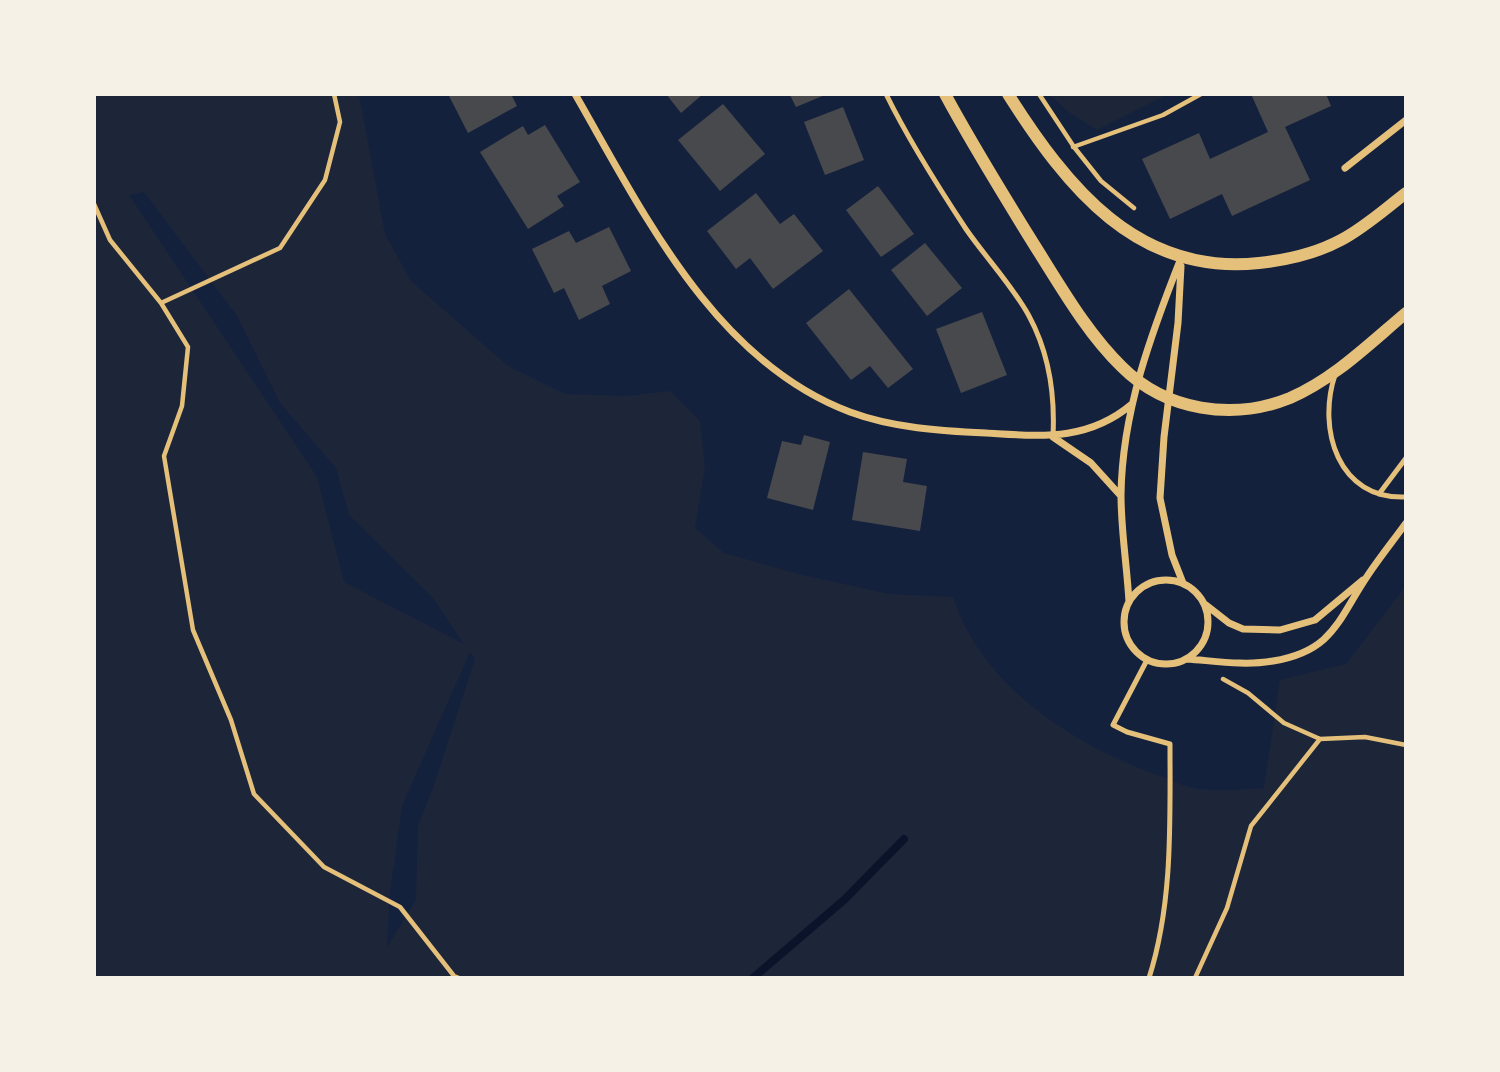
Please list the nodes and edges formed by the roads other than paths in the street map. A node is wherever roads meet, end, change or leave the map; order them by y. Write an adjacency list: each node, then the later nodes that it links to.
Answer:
1 (575, 94): 14 (street)
2 (886, 94): 14 (lane)
3 (945, 94): 11 (street)
4 (1008, 94): 8 (street)
5 (1405, 120): 6 (street)
6 (1345, 168)
7 (1405, 193): 8 (street)
8 (1181, 258): 11 (street); 12 (street)
9 (1405, 313): 10 (street)
10 (1336, 372): 12 (street); 16 (lane)
11 (1138, 381): 12 (street); 13 (street)
12 (1169, 399): 21 (street)
13 (1132, 404): 14 (street); 17 (street)
14 (1053, 436): 17 (street)
15 (1405, 458): 16 (lane)
16 (1380, 494): 18 (lane)
17 (1121, 497): 22 (street)
18 (1405, 497)
19 (1405, 523): 20 (street)
20 (1366, 577): 23 (street); 24 (street)
21 (1183, 583): 22 (street); 23 (street)
22 (1129, 602): 25 (street)
23 (1206, 605): 24 (street)
24 (1187, 659): 25 (street)
25 (1147, 660): 26 (lane)
26 (1149, 978)

